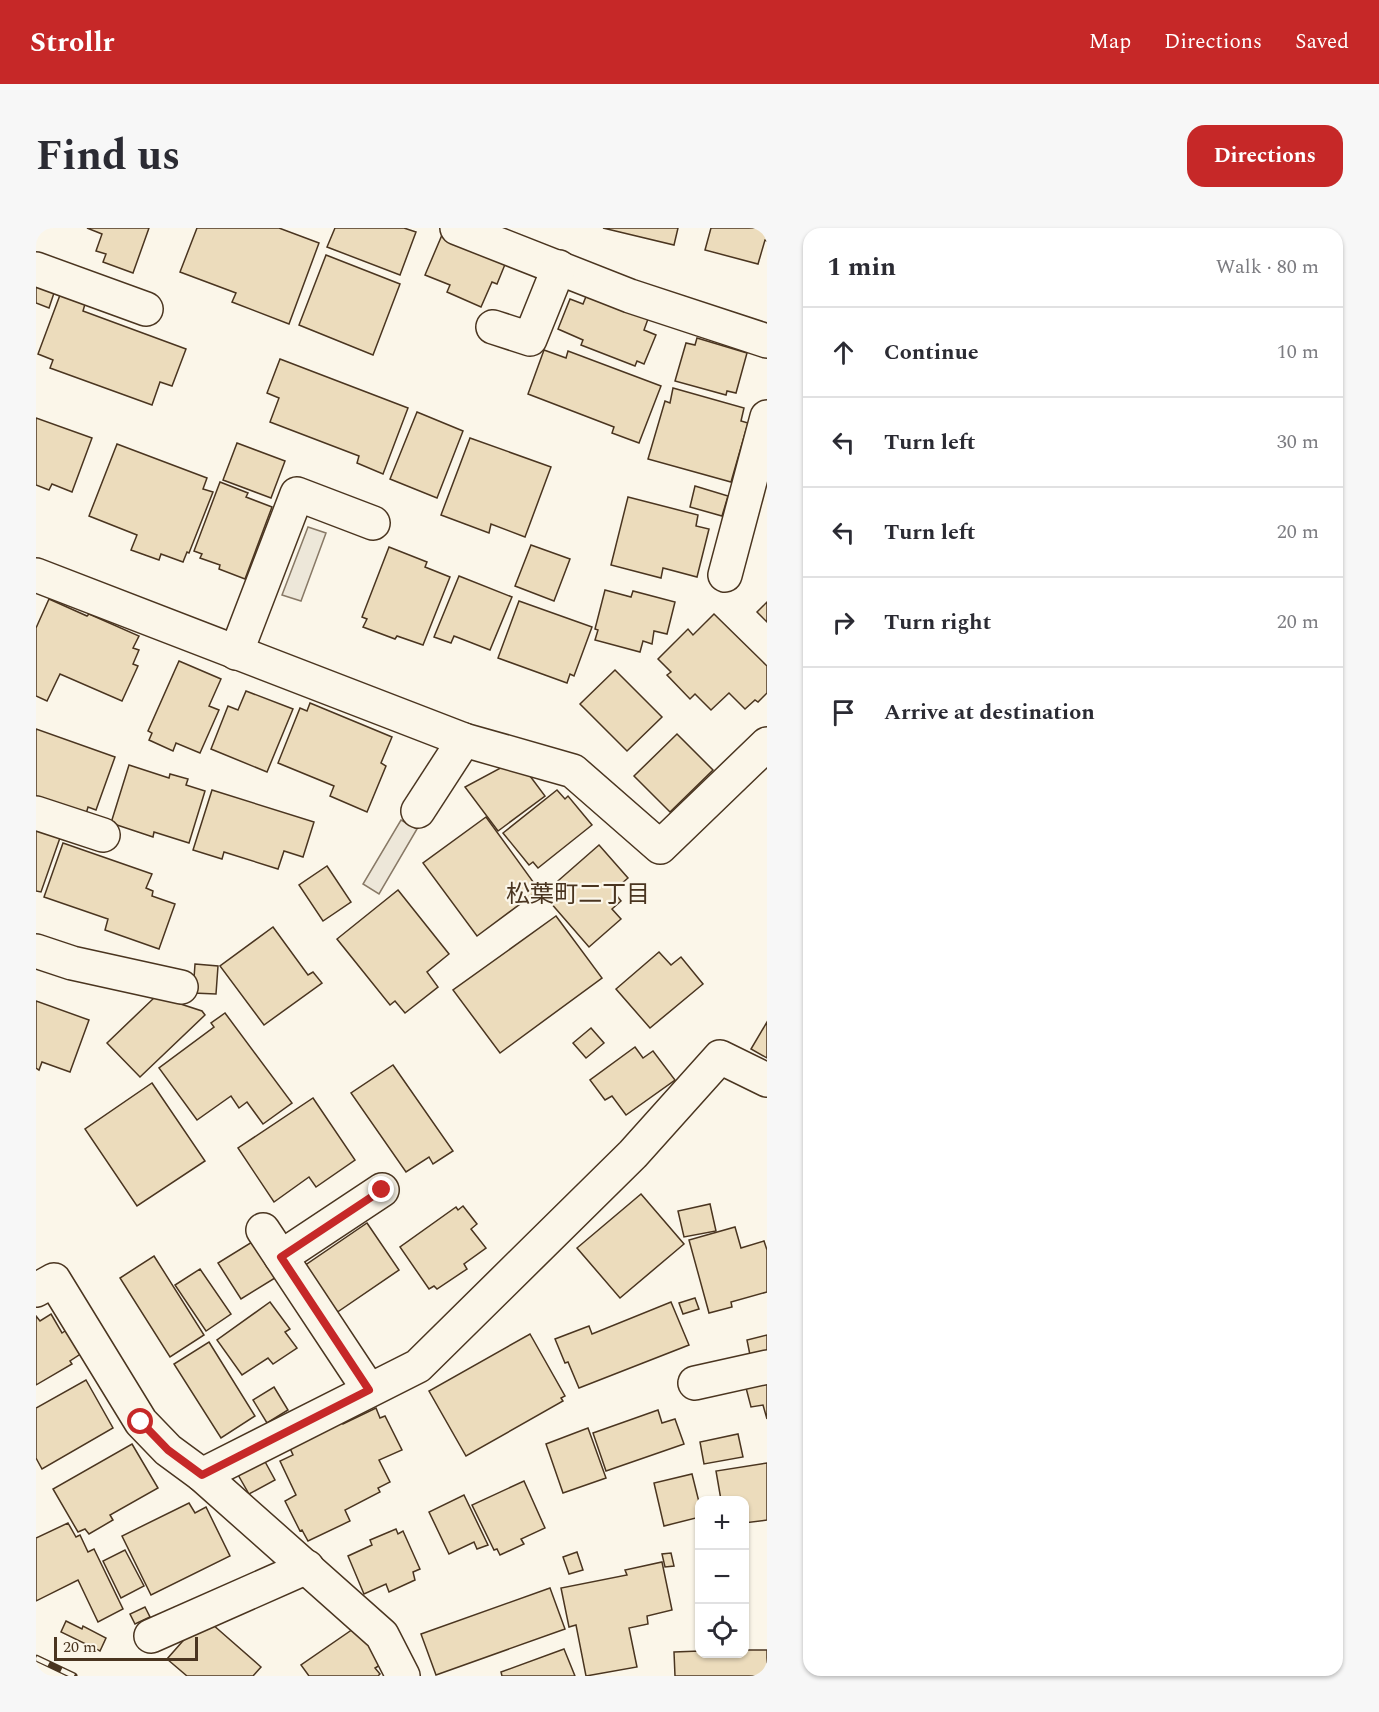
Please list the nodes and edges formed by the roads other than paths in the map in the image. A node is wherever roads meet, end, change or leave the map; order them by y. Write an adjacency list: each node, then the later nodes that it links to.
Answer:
1 (458, 228): 2 (street)
2 (559, 267): 5 (street); 6 (street)
3 (36, 269): 4 (street)
4 (146, 309)
5 (493, 327)
6 (767, 341)
7 (767, 417): 10 (street)
8 (373, 523): 11 (street)
9 (36, 575): 11 (street)
10 (725, 575)
11 (236, 653): 12 (street)
12 (464, 740): 13 (street); 14 (street)
13 (767, 744)
14 (418, 811)
15 (36, 813): 16 (street)
16 (103, 835)
17 (36, 951): 18 (street)
18 (181, 987)
19 (767, 1080): 24 (street)
20 (382, 1190): 24 (street)
21 (36, 1290): 25 (street)
22 (767, 1367): 23 (street)
23 (695, 1383)
24 (369, 1390): 25 (street)
25 (202, 1475): 26 (street)
26 (307, 1567): 27 (street); 28 (street)
27 (152, 1636)
28 (403, 1676)

